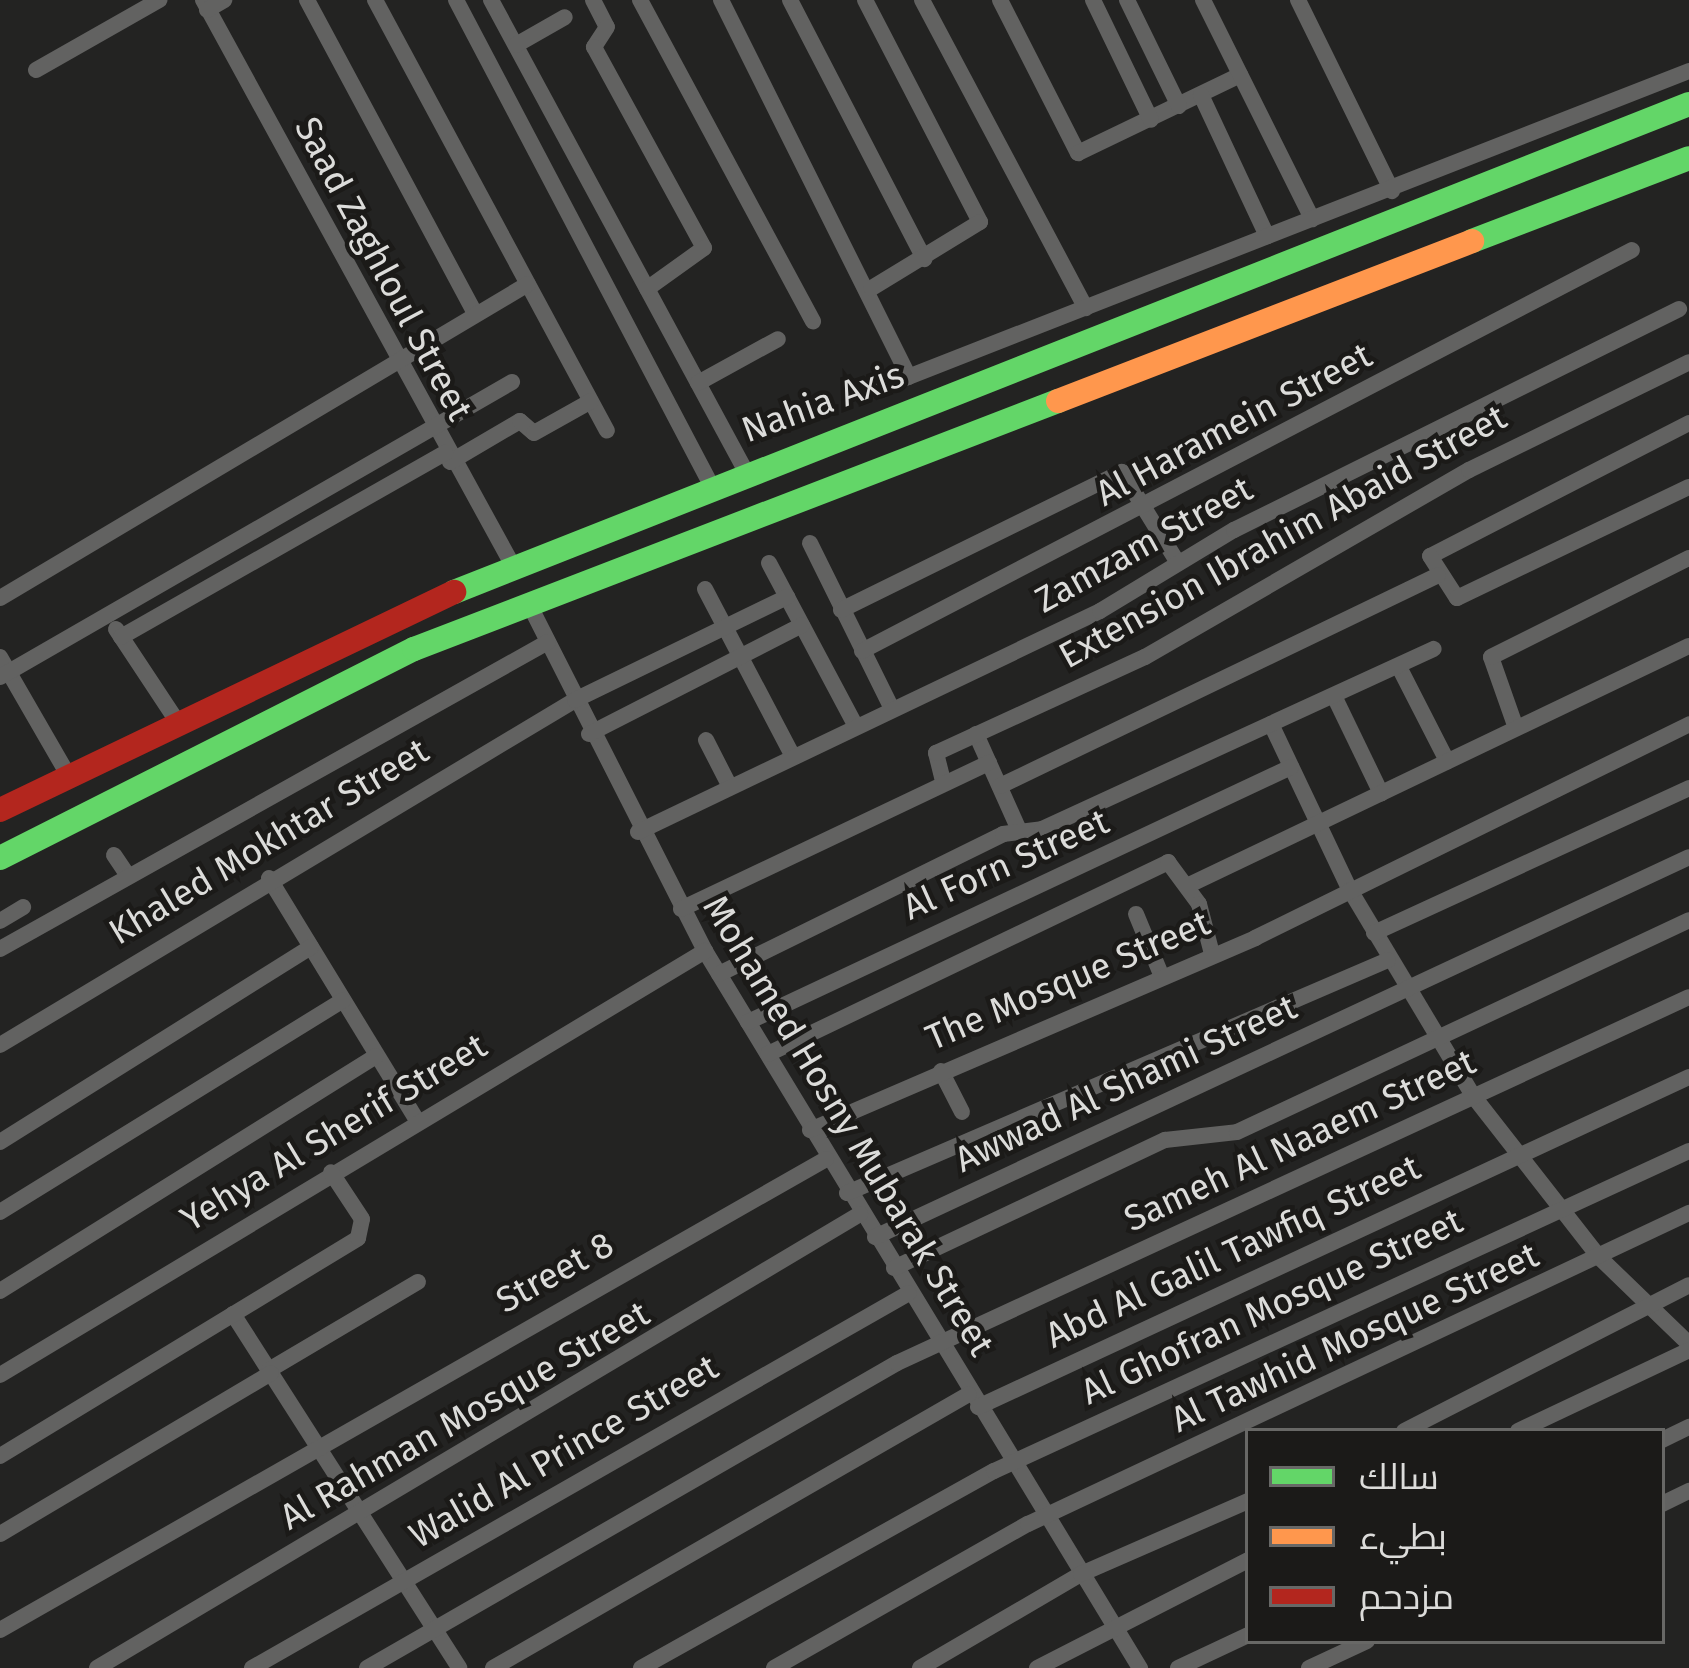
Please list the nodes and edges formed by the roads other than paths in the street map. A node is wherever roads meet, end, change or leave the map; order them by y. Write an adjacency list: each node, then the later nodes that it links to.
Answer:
1 (159, 0): 21 (street)
2 (224, 0): 18 (street)
3 (307, 0): 39 (street)
4 (375, 0): 34 (street)
5 (456, 0): 54 (street)
6 (491, 0): 20 (street)
7 (593, 0): 36 (street)
8 (640, 0): 40 (street)
9 (721, 0): 35 (street)
10 (790, 0): 33 (street)
11 (865, 0): 33 (street)
12 (922, 0): 37 (street)
13 (1000, 0): 27 (street)
14 (1093, 0): 27 (street)
15 (1127, 0): 26 (street)
16 (1203, 0): 23 (street)
17 (1298, 0): 29 (street)
18 (205, 5): 42 (street, Saad Zaghloul Street)
19 (566, 17): 20 (street)
20 (516, 45): 36 (street)
21 (35, 70)
22 (1689, 70): 29 (street)
23 (1240, 75): 24 (street); 30 (street)
24 (1201, 94): 26 (street); 31 (street)
25 (1689, 104): 53 (main road, Nahia Axis)
26 (1179, 106): 27 (street)
27 (1151, 120)
28 (1689, 158): 66 (main road)
29 (1392, 191): 30 (street)
30 (1312, 219): 31 (street)
31 (1267, 236): 37 (street)
32 (1632, 250): 56 (street, Al Haramein Street)
33 (924, 259): 35 (street)
34 (528, 284): 39 (street); 48 (street)
35 (872, 288): 44 (street)
36 (647, 289): 46 (street)
37 (1086, 308): 44 (street)
38 (1679, 309): 60 (street, Zamzam Street)
39 (475, 314): 42 (street)
40 (813, 321)
41 (778, 339): 46 (street)
42 (393, 359): 49 (street, Saad Zaghloul Street); 65 (street)
43 (1689, 362): 88 (street, Extension Ibrahim Abaid Street)
44 (909, 376): 47 (street)
45 (512, 382): 49 (street)
46 (698, 383): 53 (street)
47 (875, 390)
48 (591, 401): 51 (street); 52 (street)
49 (428, 423): 52 (street, Saad Zaghloul Street); 68 (street)
50 (1689, 423): 62 (street)
51 (607, 431)
52 (447, 458): 61 (street, Saad Zaghloul Street); 71 (street)
53 (745, 470): 54 (main road, Nahia Axis)
54 (710, 484): 61 (main road, Nahia Axis)
55 (1689, 487): 62 (street)
56 (1149, 509): 60 (street); 67 (street); 75 (street, Al Haramein Street)
57 (810, 543): 67 (street)
58 (1689, 558): 86 (street)
59 (770, 563): 64 (street)
60 (1178, 563): 81 (street, Zamzam Street)
61 (513, 566): 66 (main road); 82 (main road, Nahia Axis)
62 (1438, 575): 97 (street)
63 (705, 589): 70 (street)
64 (787, 597): 69 (street); 70 (street, Khaled Mokhtar Street)
65 (0, 598)
66 (528, 602): 72 (street, Mohamed Hosny Mubarak Street); 106 (main road)
67 (841, 610): 75 (street)
68 (107, 613): 71 (street); 78 (street)
69 (802, 625): 76 (street); 83 (street)
70 (725, 627): 76 (street); 80 (street, Khaled Mokhtar Street)
71 (121, 637): 82 (street)
72 (548, 642): 80 (street, Mohamed Hosny Mubarak Street); 107 (street)
73 (1689, 646): 86 (street)
74 (1434, 649): 77 (street)
75 (862, 652): 81 (street)
76 (740, 656): 87 (street); 90 (street)
77 (1399, 667): 79 (street); 91 (street)
78 (3, 669): 94 (street)
79 (1335, 698): 84 (street); 99 (street)
80 (575, 700): 87 (street, Mohamed Hosny Mubarak Street); 108 (street, Khaled Mokhtar Street)
81 (890, 705): 83 (street, Zamzam Street)
82 (175, 718): 94 (main road, Nahia Axis)
83 (853, 721): 90 (street, Zamzam Street)
84 (1271, 724): 93 (street); 102 (street)
85 (1689, 724): 110 (street, The Mosque Street)
86 (1516, 728): 91 (street)
87 (589, 734): 103 (street, Mohamed Hosny Mubarak Street)
88 (976, 734): 92 (street); 95 (street, Extension Ibrahim Abaid Street)
89 (706, 740): 96 (street)
90 (790, 753): 96 (street, Zamzam Street)
91 (1447, 761): 99 (street)
92 (989, 763): 95 (street); 97 (street)
93 (1291, 767): 101 (street); 127 (street, Al Forn Street)
94 (68, 775): 100 (main road, Nahia Axis)
95 (943, 782): 112 (street)
96 (729, 784): 103 (street, Zamzam Street)
97 (1000, 786): 102 (street)
98 (1689, 788): 116 (street)
99 (1381, 793): 101 (street)
100 (0, 810)
101 (1317, 823): 109 (street); 110 (street)
102 (1019, 830): 123 (street)
103 (638, 832): 112 (street, Mohamed Hosny Mubarak Street)
104 (114, 855): 107 (street)
105 (1689, 857): 124 (street, Awwad Al Shami Street)
106 (0, 858)
107 (126, 873): 118 (street)
108 (269, 878): 117 (street); 129 (street, Khaled Mokhtar Street)
109 (1189, 885): 120 (street); 130 (street)
110 (1350, 890): 116 (street); 120 (street, The Mosque Street)
111 (23, 907): 115 (street)
112 (681, 909): 119 (street, Mohamed Hosny Mubarak Street)
113 (1136, 914): 122 (street)
114 (1689, 920): 128 (street)
115 (0, 921)
116 (1374, 933): 121 (street)
117 (311, 947): 126 (street); 138 (street)
118 (0, 949)
119 (705, 951): 123 (street, Mohamed Hosny Mubarak Street); 136 (street, Yehya Al Sherif Street)
120 (1212, 954): 122 (street, The Mosque Street)
121 (1388, 959): 124 (street); 143 (street)
122 (1160, 971): 132 (street, The Mosque Street)
123 (719, 974): 127 (street, Mohamed Hosny Mubarak Street)
124 (1406, 990): 128 (street); 148 (street, Awwad Al Shami Street)
125 (1689, 997): 134 (street, Sameh Al Naaem Street)
126 (343, 1000): 131 (street); 145 (street)
127 (748, 1022): 130 (street, Mohamed Hosny Mubarak Street)
128 (1437, 1040): 134 (street); 150 (street)
129 (0, 1045)
130 (768, 1054): 137 (street, Mohamed Hosny Mubarak Street)
131 (376, 1056): 136 (street); 153 (street)
132 (941, 1071): 135 (street); 137 (street, The Mosque Street)
133 (1689, 1077): 140 (street, Abd Al Galil Tawfiq Street)
134 (1474, 1097): 140 (street); 157 (street, Sameh Al Naaem Street)
135 (962, 1112)
136 (417, 1120): 142 (street, Yehya Al Sherif Street)
137 (810, 1130): 141 (street, Mohamed Hosny Mubarak Street)
138 (0, 1142)
139 (1689, 1151): 144 (street, Al Ghofran Mosque Street)
140 (1517, 1157): 144 (street); 161 (street, Abd Al Galil Tawfiq Street)
141 (826, 1159): 143 (street, Mohamed Hosny Mubarak Street); 164 (street, Street 8)
142 (331, 1172): 156 (street); 160 (street, Yehya Al Sherif Street)
143 (847, 1193): 147 (street, Mohamed Hosny Mubarak Street)
144 (1560, 1211): 149 (street); 166 (street, Al Ghofran Mosque Street)
145 (0, 1212)
146 (1689, 1213): 149 (street, Al Tawhid Mosque Street)
147 (860, 1214): 148 (street, Mohamed Hosny Mubarak Street); 168 (street, Al Rahman Mosque Street)
148 (874, 1237): 150 (street, Mohamed Hosny Mubarak Street)
149 (1600, 1258): 155 (street); 169 (street, Al Tawhid Mosque Street)
150 (894, 1268): 154 (street, Mohamed Hosny Mubarak Street)
151 (418, 1282): 159 (street)
152 (1689, 1285): 155 (street)
153 (0, 1291)
154 (909, 1293): 157 (street, Mohamed Hosny Mubarak Street); 173 (street, Walid Al Prince Street)
155 (1653, 1309): 158 (street); 162 (street)
156 (233, 1313): 159 (street); 165 (street)
157 (939, 1346): 161 (street, Mohamed Hosny Mubarak Street); 175 (street, Sameh Al Naaem Street)
158 (1689, 1347): 163 (street)
159 (270, 1371): 164 (street); 170 (street)
160 (0, 1375)
161 (973, 1400): 166 (street, Mohamed Hosny Mubarak Street); 183 (street, Abd Al Galil Tawfiq Street)
162 (1410, 1428)
163 (1524, 1428)
164 (316, 1444): 168 (street); 176 (street, Street 8)
165 (0, 1456)
166 (1012, 1462): 169 (street, Mohamed Hosny Mubarak Street); 184 (street, Al Ghofran Mosque Street)
167 (1245, 1502): 172 (street)
168 (361, 1515): 173 (street); 179 (street, Al Rahman Mosque Street)
169 (1044, 1516): 172 (street, Mohamed Hosny Mubarak Street); 185 (street, Al Tawhid Mosque Street)
170 (0, 1534)
171 (1245, 1561): 174 (street)
172 (1081, 1574): 174 (street, Mohamed Hosny Mubarak Street); 186 (street)
173 (403, 1582): 175 (street); 180 (street, Walid Al Prince Street)
174 (1112, 1624): 187 (street); 188 (street, Mohamed Hosny Mubarak Street)
175 (433, 1629): 181 (street, Sameh Al Naaem Street); 182 (street)
176 (0, 1630)
177 (1245, 1636): 189 (street)
178 (1361, 1644): 190 (street)
179 (97, 1668)
180 (252, 1668)
181 (368, 1668)
182 (459, 1668)
183 (493, 1668)
184 (641, 1668)
185 (774, 1668)
186 (920, 1668)
187 (1037, 1668)
188 (1140, 1668)
189 (1178, 1668)
190 (1309, 1668)

